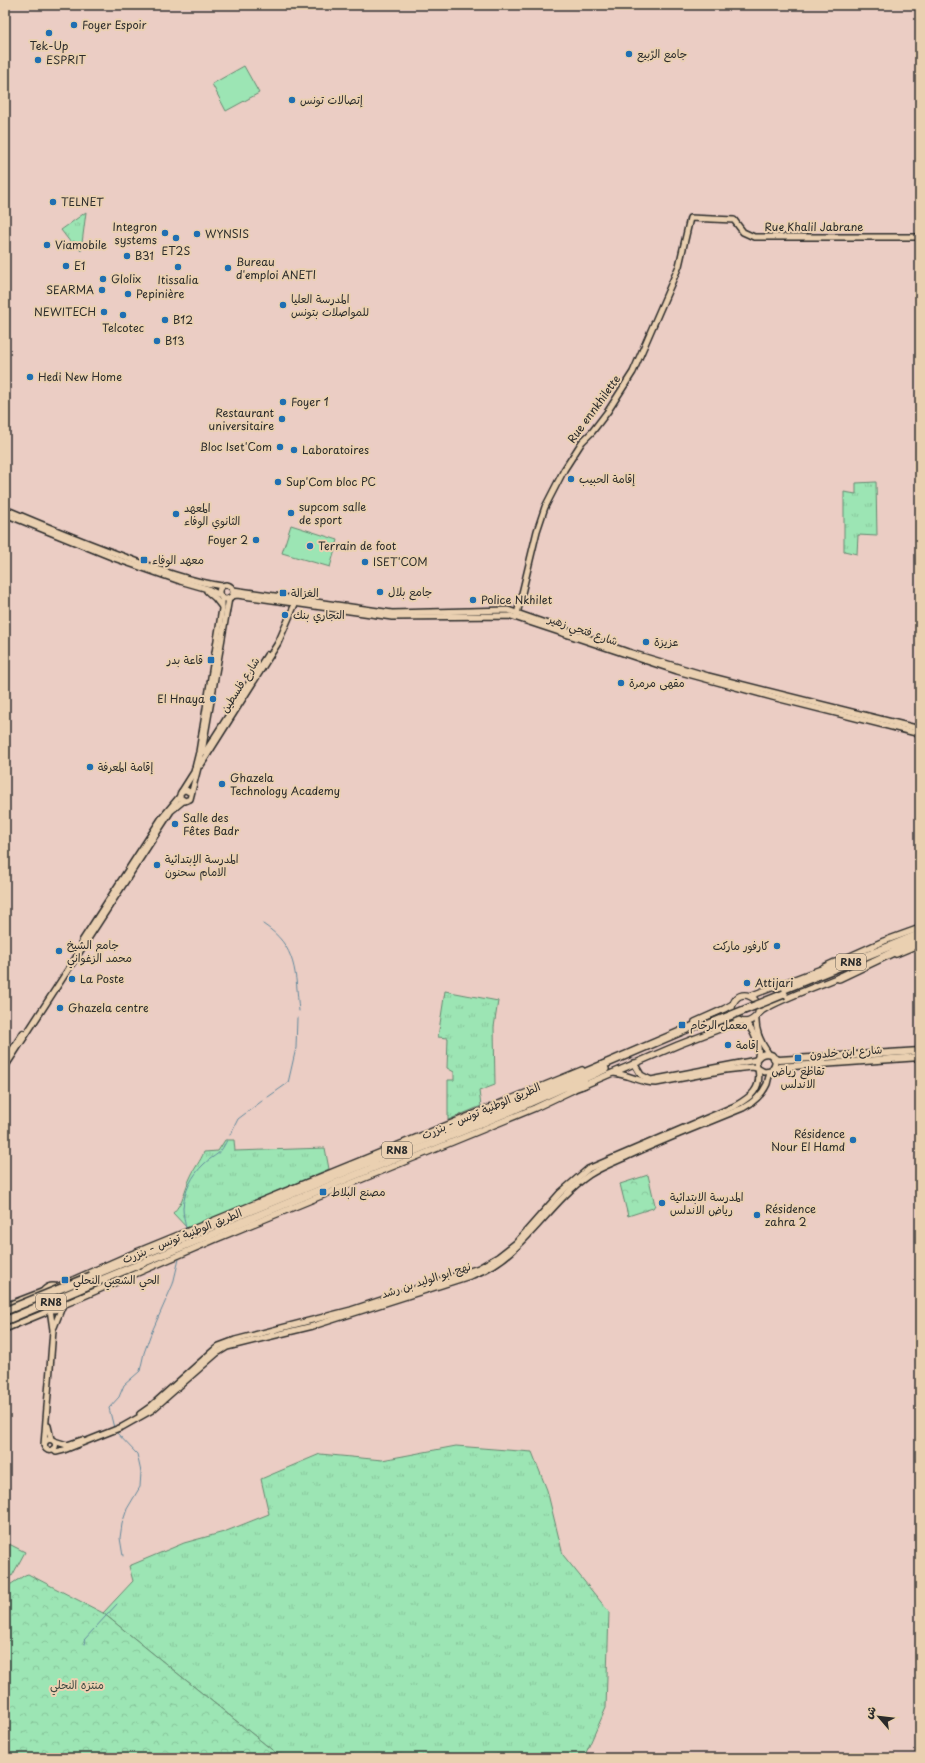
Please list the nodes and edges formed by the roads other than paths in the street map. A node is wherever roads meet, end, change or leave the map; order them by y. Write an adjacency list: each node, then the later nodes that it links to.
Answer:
1 (690, 218): 2 (street, Rue Khalil Jabrane); 12 (street, Rue ennkhilette)
2 (920, 237)
3 (5, 509): 5 (street)
4 (5, 514): 6 (street)
5 (222, 586): 7 (street); 8 (street)
6 (199, 587): 8 (street); 11 (street)
7 (233, 590): 9 (street); 12 (street, شارع فتحي زهير)
8 (221, 596): 9 (street); 11 (street)
9 (230, 597): 10 (street, شارع فتحي زهير); 15 (street)
10 (293, 606): 12 (street, شارع فتحي زهير); 15 (street, شارع فلسطين); 16 (street, شارع فلسطين)
11 (222, 608): 15 (street)
12 (516, 615): 13 (street, شارع فتحي زهير); 14 (street, شارع فتحي زهير)
13 (920, 729)
14 (920, 734)
15 (200, 752): 16 (street); 18 (street)
16 (198, 770): 17 (street)
17 (191, 793): 18 (street); 18 (street)
18 (182, 796): 35 (street); 37 (street)
19 (920, 928): 23 (main road)
20 (920, 933): 23 (highway); 25 (highway, الطريق الوطنية تونس - بنزرت / RN8)
21 (920, 940): 24 (highway); 25 (highway, الطريق الوطنية تونس - بنزرت / RN8)
22 (920, 944): 24 (main road)
23 (824, 968): 26 (main road)
24 (839, 978): 28 (main road)
25 (783, 992): 30 (highway, الطريق الوطنية تونس - بنزرت / RN8)
26 (750, 996): 27 (main road); 28 (main road)
27 (732, 1004): 29 (main road); 42 (main road)
28 (757, 1016): 29 (main road); 32 (street)
29 (743, 1022): 34 (street); 36 (main road)
30 (702, 1025): 43 (highway, الطريق الوطنية تونس - بنزرت / RN8); 44 (highway, الطريق الوطنية تونس - بنزرت / RN8)
31 (920, 1052): 32 (highway, شارع ابن خلدون)
32 (771, 1056): 34 (street); 39 (street)
33 (920, 1057): 39 (highway, شارع ابن خلدون)
34 (757, 1059): 36 (street); 38 (street)
35 (5, 1061)
36 (634, 1063): 40 (main road)
37 (5, 1067)
38 (758, 1068): 39 (street); 40 (street); 59 (street, نهج ابو الوليد بن رشد)
39 (772, 1070): 59 (street, نهج ابو الوليد بن رشد)
40 (610, 1073): 41 (main road)
41 (585, 1084): 43 (highway); 46 (main road)
42 (543, 1086): 44 (highway, RN8); 47 (main road)
43 (513, 1110): 46 (highway, RN8); 48 (highway, الطريق الوطنية تونس - بنزرت / RN8)
44 (457, 1126): 45 (highway, الطريق الوطنية تونس - بنزرت / RN8)
45 (426, 1138): 47 (highway, RN8); 48 (highway, الطريق الوطنية تونس - بنزرت / RN8)
46 (432, 1149): 52 (main road)
47 (351, 1165): 49 (main road)
48 (93, 1280): 54 (highway, الطريق الوطنية تونس - بنزرت / RN8, bridge); 55 (highway, الطريق الوطنية تونس - بنزرت / RN8, bridge)
49 (57, 1287): 50 (street); 52 (street)
50 (44, 1291): 51 (street); 53 (street)
51 (5, 1306)
52 (62, 1306): 53 (street); 57 (street)
53 (50, 1309): 56 (street); 57 (street)
54 (5, 1312)
55 (6, 1321)
56 (5, 1329)
57 (53, 1330): 58 (street)
58 (48, 1400): 61 (street); 62 (street)
59 (121, 1426): 60 (street, نهج ابو الوليد بن رشد)
60 (112, 1430): 61 (street, نهج ابو الوليد بن رشد); 63 (street, نهج ابو الوليد بن رشد)
61 (52, 1440): 62 (street); 63 (street)
62 (44, 1445): 63 (street)
63 (53, 1449)

